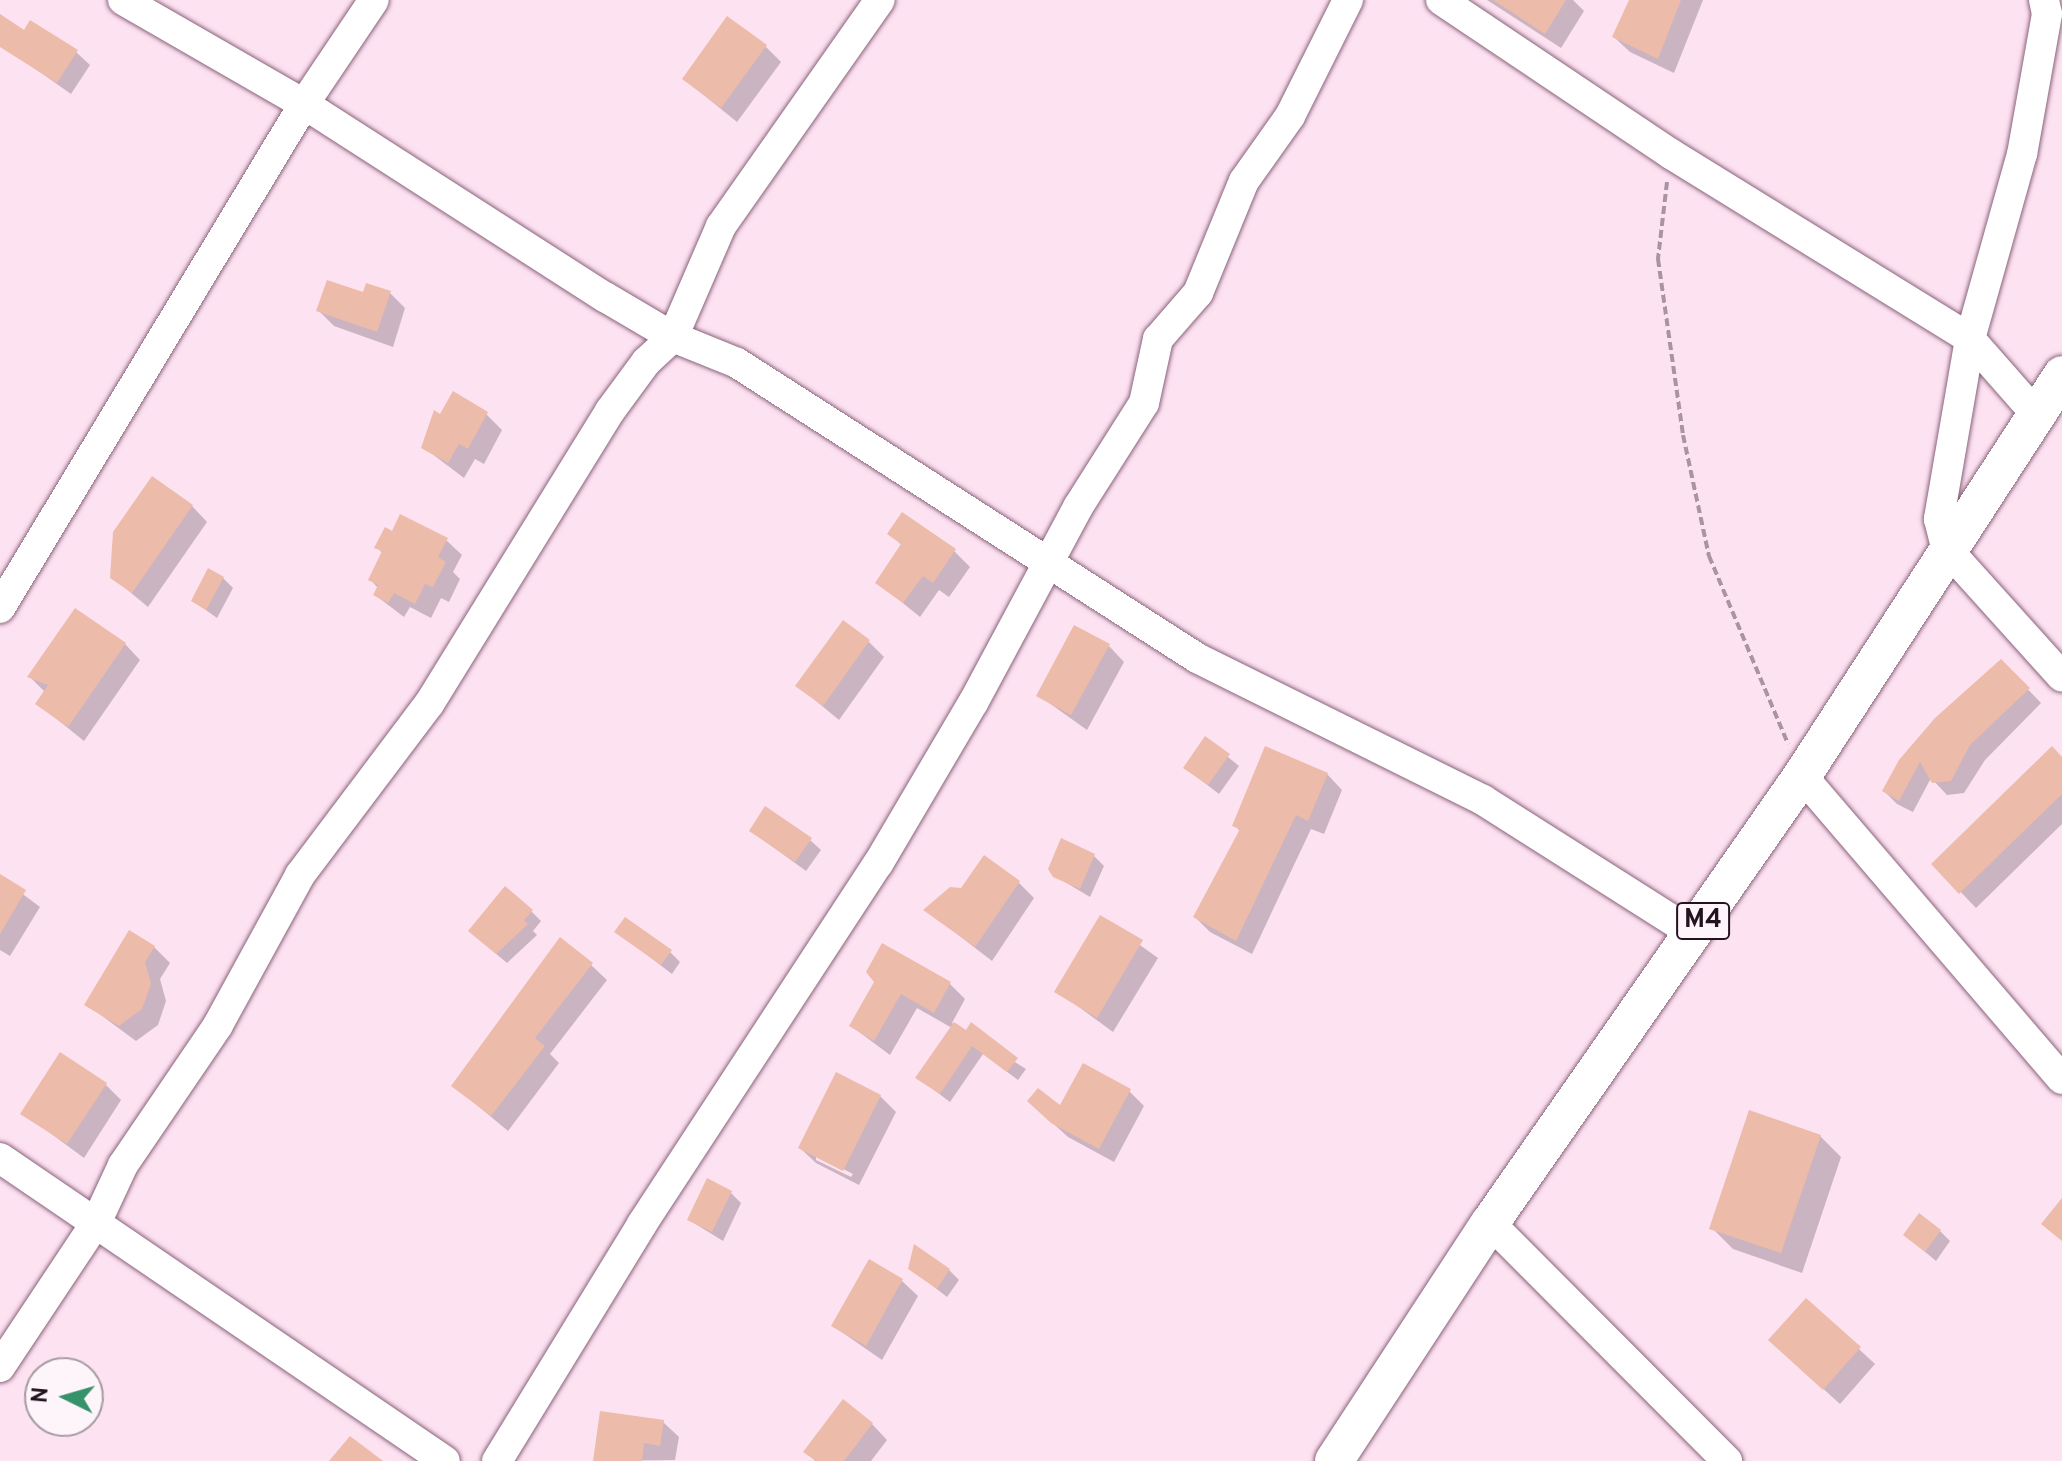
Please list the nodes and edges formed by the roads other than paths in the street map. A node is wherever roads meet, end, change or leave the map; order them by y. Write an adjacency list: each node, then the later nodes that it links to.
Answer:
1 (123, 0): 7 (street)
2 (374, 0): 7 (street)
3 (880, 0): 8 (street)
4 (1348, 0): 13 (street)
5 (1441, 0): 9 (street)
6 (2044, 0): 9 (street)
7 (304, 104): 8 (street); 14 (street)
8 (673, 337): 13 (street); 20 (street)
9 (1970, 339): 11 (street); 12 (street)
10 (2062, 375): 11 (main road, M4)
11 (2036, 414): 12 (main road, M4)
12 (1946, 548): 15 (street); 16 (main road, M4)
13 (1051, 565): 17 (street); 24 (street)
14 (0, 608)
15 (2062, 677)
16 (1802, 776): 17 (main road, M4); 18 (street)
17 (1694, 934): 21 (main road, M4)
18 (2062, 1079)
19 (0, 1158): 20 (street)
20 (97, 1221): 22 (street); 23 (street)
21 (1490, 1223): 25 (main road, M4); 26 (street)
22 (0, 1367)
23 (445, 1461)
24 (497, 1461)
25 (1334, 1461)
26 (1727, 1461)

